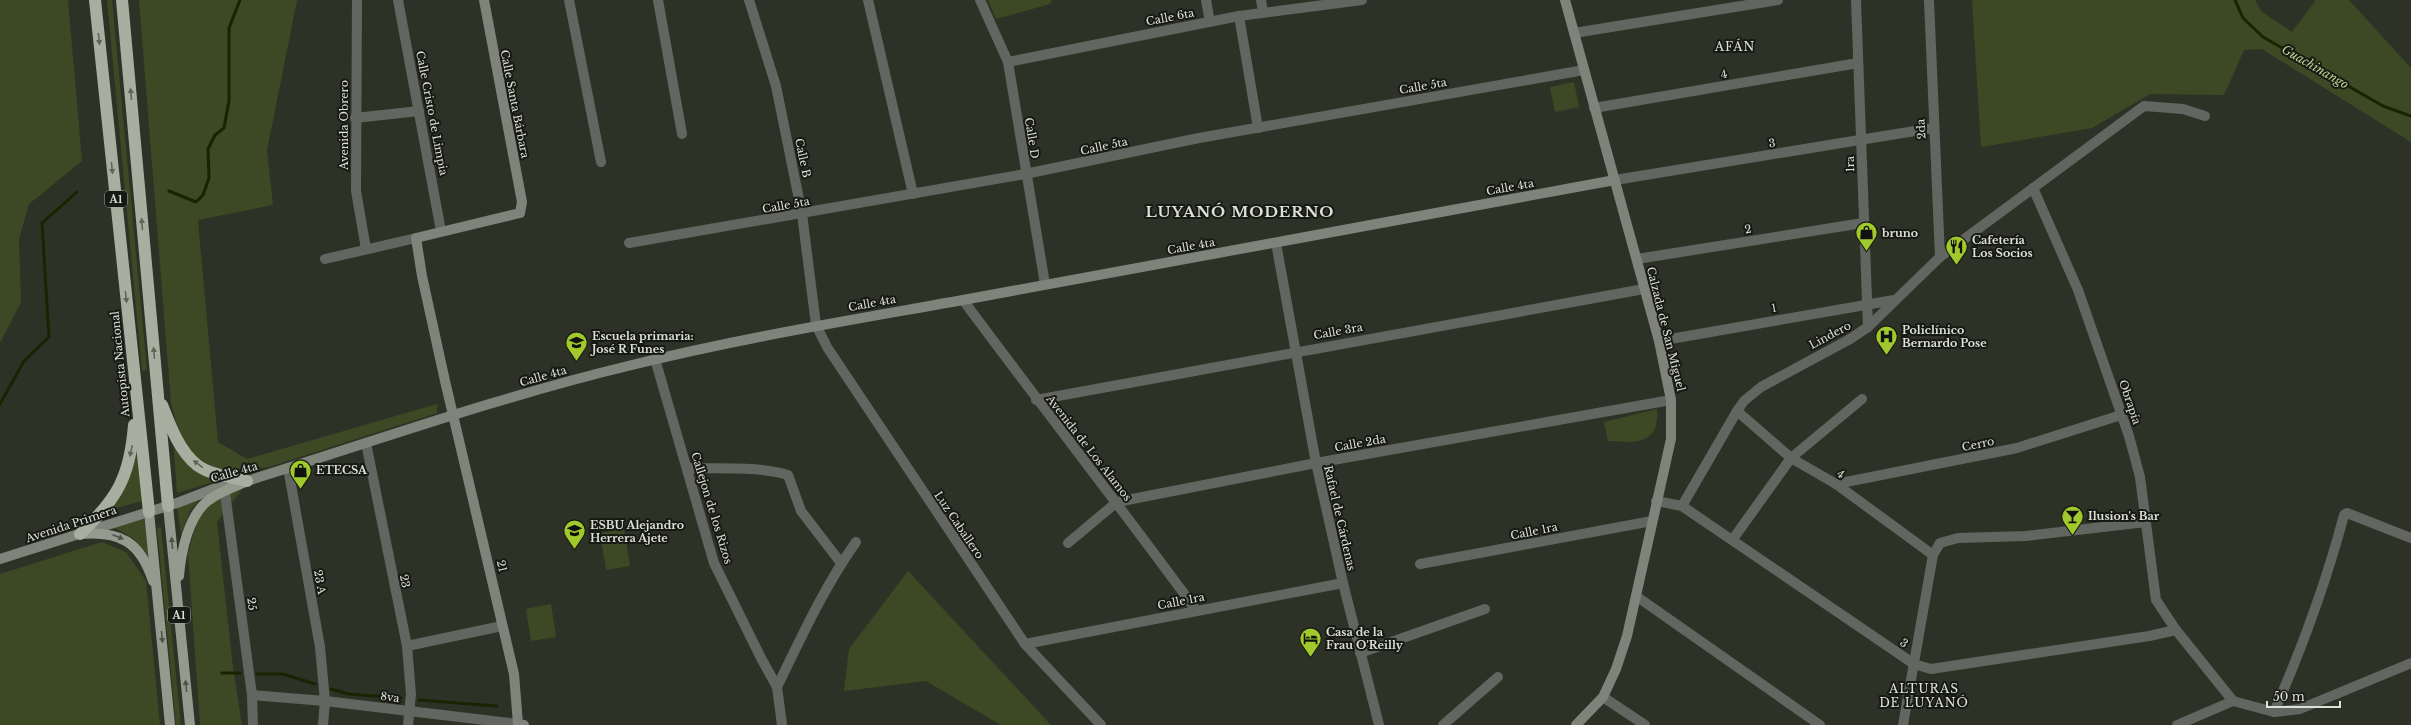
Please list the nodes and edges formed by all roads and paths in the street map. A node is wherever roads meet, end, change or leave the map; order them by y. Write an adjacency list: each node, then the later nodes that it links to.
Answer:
1 (95, 0): 60 (highway, Autopista Nacional / A1, one-way to 60)
2 (122, 0): 59 (highway, A1, one-way to 2)
3 (357, 0): 29 (street, Avenida Obrero)
4 (398, 0): 27 (street, Calle Cristo de Limpia)
5 (484, 0): 41 (main road, Calle Santa Bárbara)
6 (569, 0): 34 (street)
7 (658, 0): 32 (street)
8 (749, 0): 39 (street, Calle B)
9 (868, 0): 38 (street)
10 (980, 0): 23 (street, Calle D)
11 (1206, 0): 21 (street)
12 (1261, 0): 19 (street)
13 (1362, 0): 18 (street, Calle 6ta)
14 (1565, 0): 22 (main road, Calzada de San Miguel)
15 (1778, 0): 22 (street)
16 (1856, 0): 24 (street, 1ra)
17 (1929, 0): 31 (street, 2da)
18 (1308, 4): 19 (street, Calle 6ta)
19 (1263, 12): 20 (street, Calle 6ta)
20 (1239, 16): 21 (street, Calle 6ta); 30 (street)
21 (1210, 22): 23 (street, Calle 6ta)
22 (1574, 33): 25 (main road, Calzada de San Miguel)
23 (1008, 62): 35 (street, Calle D)
24 (1858, 63): 26 (street, 4); 33 (street, 1ra)
25 (1584, 70): 26 (main road, Calzada de San Miguel); 30 (street, Calle 5ta)
26 (1594, 108): 36 (main road, Calzada de San Miguel)
27 (419, 111): 29 (street); 41 (street, Calle Cristo de Limpia)
28 (2205, 116): 37 (street, Lindero)
29 (355, 118): 45 (street, Avenida Obrero)
30 (1258, 128): 35 (street, Calle 5ta)
31 (1933, 128): 33 (street, 3); 46 (street, 2da)
32 (682, 134)
33 (1862, 140): 36 (street, 3); 40 (street, 1ra)
34 (601, 162)
35 (1025, 174): 38 (street, Calle 5ta); 49 (street, Calle D)
36 (1614, 180): 43 (main road, Calle 4ta); 48 (main road, Calzada de San Miguel)
37 (2033, 188): 46 (street, Lindero); 66 (street, Obrapía)
38 (913, 194): 39 (street, Calle 5ta)
39 (802, 214): 44 (street, Calle 5ta); 54 (street, Calle B)
40 (1862, 223): 48 (street, 2); 53 (street, 1ra)
41 (442, 231): 42 (main road)
42 (416, 238): 45 (street); 65 (main road, 21)
43 (1276, 242): 49 (main road, Calle 4ta); 57 (street, Rafael de Cárdenas)
44 (629, 243)
45 (366, 249): 47 (street)
46 (1940, 257): 52 (street, Lindero)
47 (325, 259)
48 (1636, 259): 50 (main road, Calzada de San Miguel)
49 (1045, 284): 51 (main road, Calle 4ta)
50 (1644, 289): 56 (main road, Calzada de San Miguel); 57 (street, Calle 3ra)
51 (963, 300): 54 (main road, Calle 4ta); 62 (street, Avenida de Los Alamos)
52 (1894, 300): 53 (street, 1); 55 (street, Lindero)
53 (1866, 304): 55 (street, 1ra); 56 (street, 1)
54 (816, 325): 58 (main road, Calle 4ta); 99 (street, Luz Caballero)
55 (1868, 327): 64 (street, Lindero)
56 (1659, 341): 63 (main road, Calzada de San Miguel)
57 (1297, 351): 62 (street, Calle 3ra); 69 (street, Rafael de Cárdenas)
58 (655, 359): 65 (main road, Calle 4ta); 71 (street, Callejon de los Rizos)
59 (157, 392): 72 (highway, one-way to 59); 77 (highway, A1)
60 (137, 398): 79 (highway, Autopista Nacional / A1); 82 (highway, one-way to 82)
61 (1862, 399): 68 (street)
62 (1036, 400): 76 (street, Avenida de Los Alamos)
63 (1671, 400): 69 (street, Calle 2da); 75 (main road, Calzada de San Miguel)
64 (1737, 411): 68 (street, 4); 78 (street, Lindero)
65 (454, 415): 67 (main road, Calle 4ta); 97 (main road, 21)
66 (2121, 415): 73 (street, Cerro); 81 (street, Obrapía)
67 (366, 443): 70 (main road, Calle 4ta); 100 (street, 23)
68 (1791, 458): 73 (street, 4); 84 (street)
69 (1316, 463): 76 (street, Calle 2da); 91 (street, Rafael de Cárdenas)
70 (288, 468): 72 (main road, Calle 4ta); 108 (street, 23 A)
71 (688, 468): 89 (street); 105 (street, Callejon de los Rizos)
72 (247, 481): 74 (main road)
73 (1836, 484): 87 (street, 4)
74 (225, 489): 77 (main road, Calle 4ta); 94 (main road); 106 (street, 25)
75 (1656, 501): 78 (street, 3); 80 (main road, Calzada de San Miguel)
76 (1117, 502): 86 (street, Calle 2da); 96 (street, Avenida de Los Alamos)
77 (168, 506): 79 (main road, Calle 4ta); 94 (main road, A1, one-way to 77)
78 (1682, 506): 84 (street, 3)
79 (149, 512): 82 (main road, Avenida Primera); 93 (main road, Autopista Nacional / A1)
80 (1652, 521): 90 (street, Calle 1ra); 92 (main road, Calzada de San Miguel)
81 (2146, 522): 87 (street); 98 (street, Obrapía)
82 (80, 534): 88 (main road, Avenida Primera); 93 (main road, one-way to 93)
83 (2411, 538): 111 (street)
84 (1733, 539): 103 (street, 3)
85 (856, 542): 89 (street)
86 (1068, 543)
87 (1933, 555): 103 (street)
88 (0, 559)
89 (840, 563): 105 (street)
90 (1420, 564)
91 (1343, 583): 96 (street, Calle 1ra); 101 (street, Rafael de Cárdenas)
92 (1636, 596): 107 (main road, Calzada de San Miguel); 124 (street)
93 (158, 598): 112 (main road, Autopista Nacional / A1, one-way to 112)
94 (178, 606): 113 (main road, A1, one-way to 94)
95 (1485, 609): 101 (street)
96 (1196, 610): 99 (street, Calle 1ra)
97 (502, 626): 100 (street); 117 (main road, 21)
98 (2176, 630): 103 (street, 3); 109 (street, Obrapía)
99 (1025, 644): 119 (street, Luz Caballero)
100 (407, 646): 110 (street, 23)
101 (1360, 653): 120 (street, Rafael de Cárdenas)
102 (2411, 663): 111 (street)
103 (1914, 664): 125 (street)
104 (1498, 677): 121 (street)
105 (777, 687): 118 (street, Callejon de los Rizos)
106 (252, 695): 108 (street, 8va); 114 (street, 25)
107 (1603, 697): 122 (main road, Calzada de San Miguel); 123 (street)
108 (325, 701): 110 (street, 8va); 115 (street, 23 A)
109 (2233, 701): 111 (street); 126 (street)
110 (410, 712): 116 (street, 23); 117 (street, 8va)
111 (2274, 712)
112 (170, 725)
113 (190, 725)
114 (254, 725)
115 (323, 725)
116 (408, 725)
117 (521, 725)
118 (782, 725)
119 (1101, 725)
120 (1379, 725)
121 (1443, 725)
122 (1576, 725)
123 (1645, 725)
124 (1820, 725)
125 (1903, 725)
126 (2176, 725)

